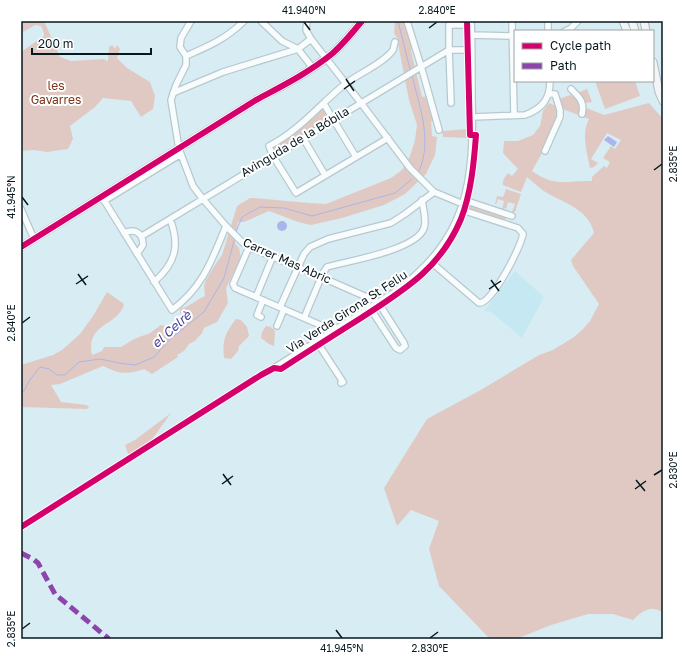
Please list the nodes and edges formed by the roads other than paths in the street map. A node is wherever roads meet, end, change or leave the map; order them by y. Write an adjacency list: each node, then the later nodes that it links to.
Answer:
1 (191, 21): 19 (street)
2 (244, 21): 19 (street)
3 (261, 21): 16 (street)
4 (307, 21): 14 (street)
5 (362, 21): 20 (main road)
6 (407, 21): 21 (street)
7 (512, 21): 13 (street)
8 (578, 21): 11 (street)
9 (447, 23): 10 (street); 17 (street)
10 (471, 23): 12 (street)
11 (567, 30)
12 (471, 35): 13 (street); 18 (street)
13 (514, 36): 35 (street)
14 (311, 40): 16 (street); 20 (street)
15 (394, 42): 26 (street)
16 (298, 49): 22 (street); 28 (street)
17 (450, 50): 18 (street); 21 (street, Avinguda de la Bóbila); 32 (street)
18 (471, 50): 37 (street)
19 (186, 56): 28 (street)
20 (325, 58): 22 (main road); 26 (street)
21 (421, 66): 31 (street, Avinguda de la Bóbila); 39 (street)
22 (312, 67): 42 (main road)
23 (654, 67): 30 (main road)
24 (550, 82): 29 (street)
25 (652, 82): 34 (main road)
26 (346, 84): 31 (street); 33 (street)
27 (571, 89): 36 (street)
28 (173, 92): 42 (street, Carrer Mas Abric)
29 (549, 94): 35 (street); 43 (street)
30 (663, 101)
31 (361, 103): 38 (street, Avinguda de la Bóbila); 41 (street)
32 (451, 103)
33 (324, 104): 38 (street); 44 (street)
34 (663, 108)
35 (514, 114): 37 (street)
36 (582, 114)
37 (473, 117): 51 (street)
38 (333, 120): 40 (street, Avinguda de la Bóbila); 45 (street)
39 (439, 130)
40 (303, 138): 44 (street, Avinguda de la Bóbila); 46 (street)
41 (388, 138): 45 (street); 47 (street)
42 (180, 151): 48 (street, Carrer Mas Abric); 49 (main road)
43 (545, 151)
44 (273, 156): 46 (street); 48 (street, Avinguda de la Bóbila)
45 (356, 157): 46 (street)
46 (326, 175)
47 (434, 192): 50 (street); 51 (street)
48 (202, 198): 54 (street, Avinguda de la Bóbila); 55 (street, Carrer Mas Abric)
49 (103, 199): 56 (street); 58 (main road)
50 (422, 200): 64 (street); 65 (street)
51 (463, 205): 53 (street); 63 (street); 63 (street)
52 (21, 209): 58 (street)
53 (512, 216)
54 (170, 219): 57 (street, Avinguda de la Bóbila); 66 (street)
55 (226, 226): 59 (street, Carrer Mas Abric); 66 (street)
56 (124, 233): 57 (street); 61 (street)
57 (142, 236): 61 (street)
58 (34, 239): 60 (main road)
59 (249, 246): 62 (street, Carrer Mas Abric); 68 (street)
60 (21, 247)
61 (137, 254): 66 (street)
62 (273, 256): 64 (street, Carrer Mas Abric); 68 (street)
63 (430, 262): 70 (street)
64 (298, 267): 65 (street, Carrer Mas Abric); 71 (street)
65 (321, 277): 67 (street, Carrer Mas Abric); 75 (street)
66 (154, 282)
67 (363, 295): 70 (street, Carrer Mas Abric); 73 (street)
68 (256, 297): 69 (street)
69 (263, 300): 71 (street); 74 (street)
70 (378, 302): 72 (street); 72 (street)
71 (282, 308): 75 (street); 76 (street)
72 (370, 308): 73 (street)
73 (364, 311): 77 (street)
74 (261, 317)
75 (304, 318): 77 (street)
76 (277, 326)
77 (334, 331): 78 (street)
78 (317, 342): 79 (street); 80 (street)
79 (274, 368)
80 (341, 383)

